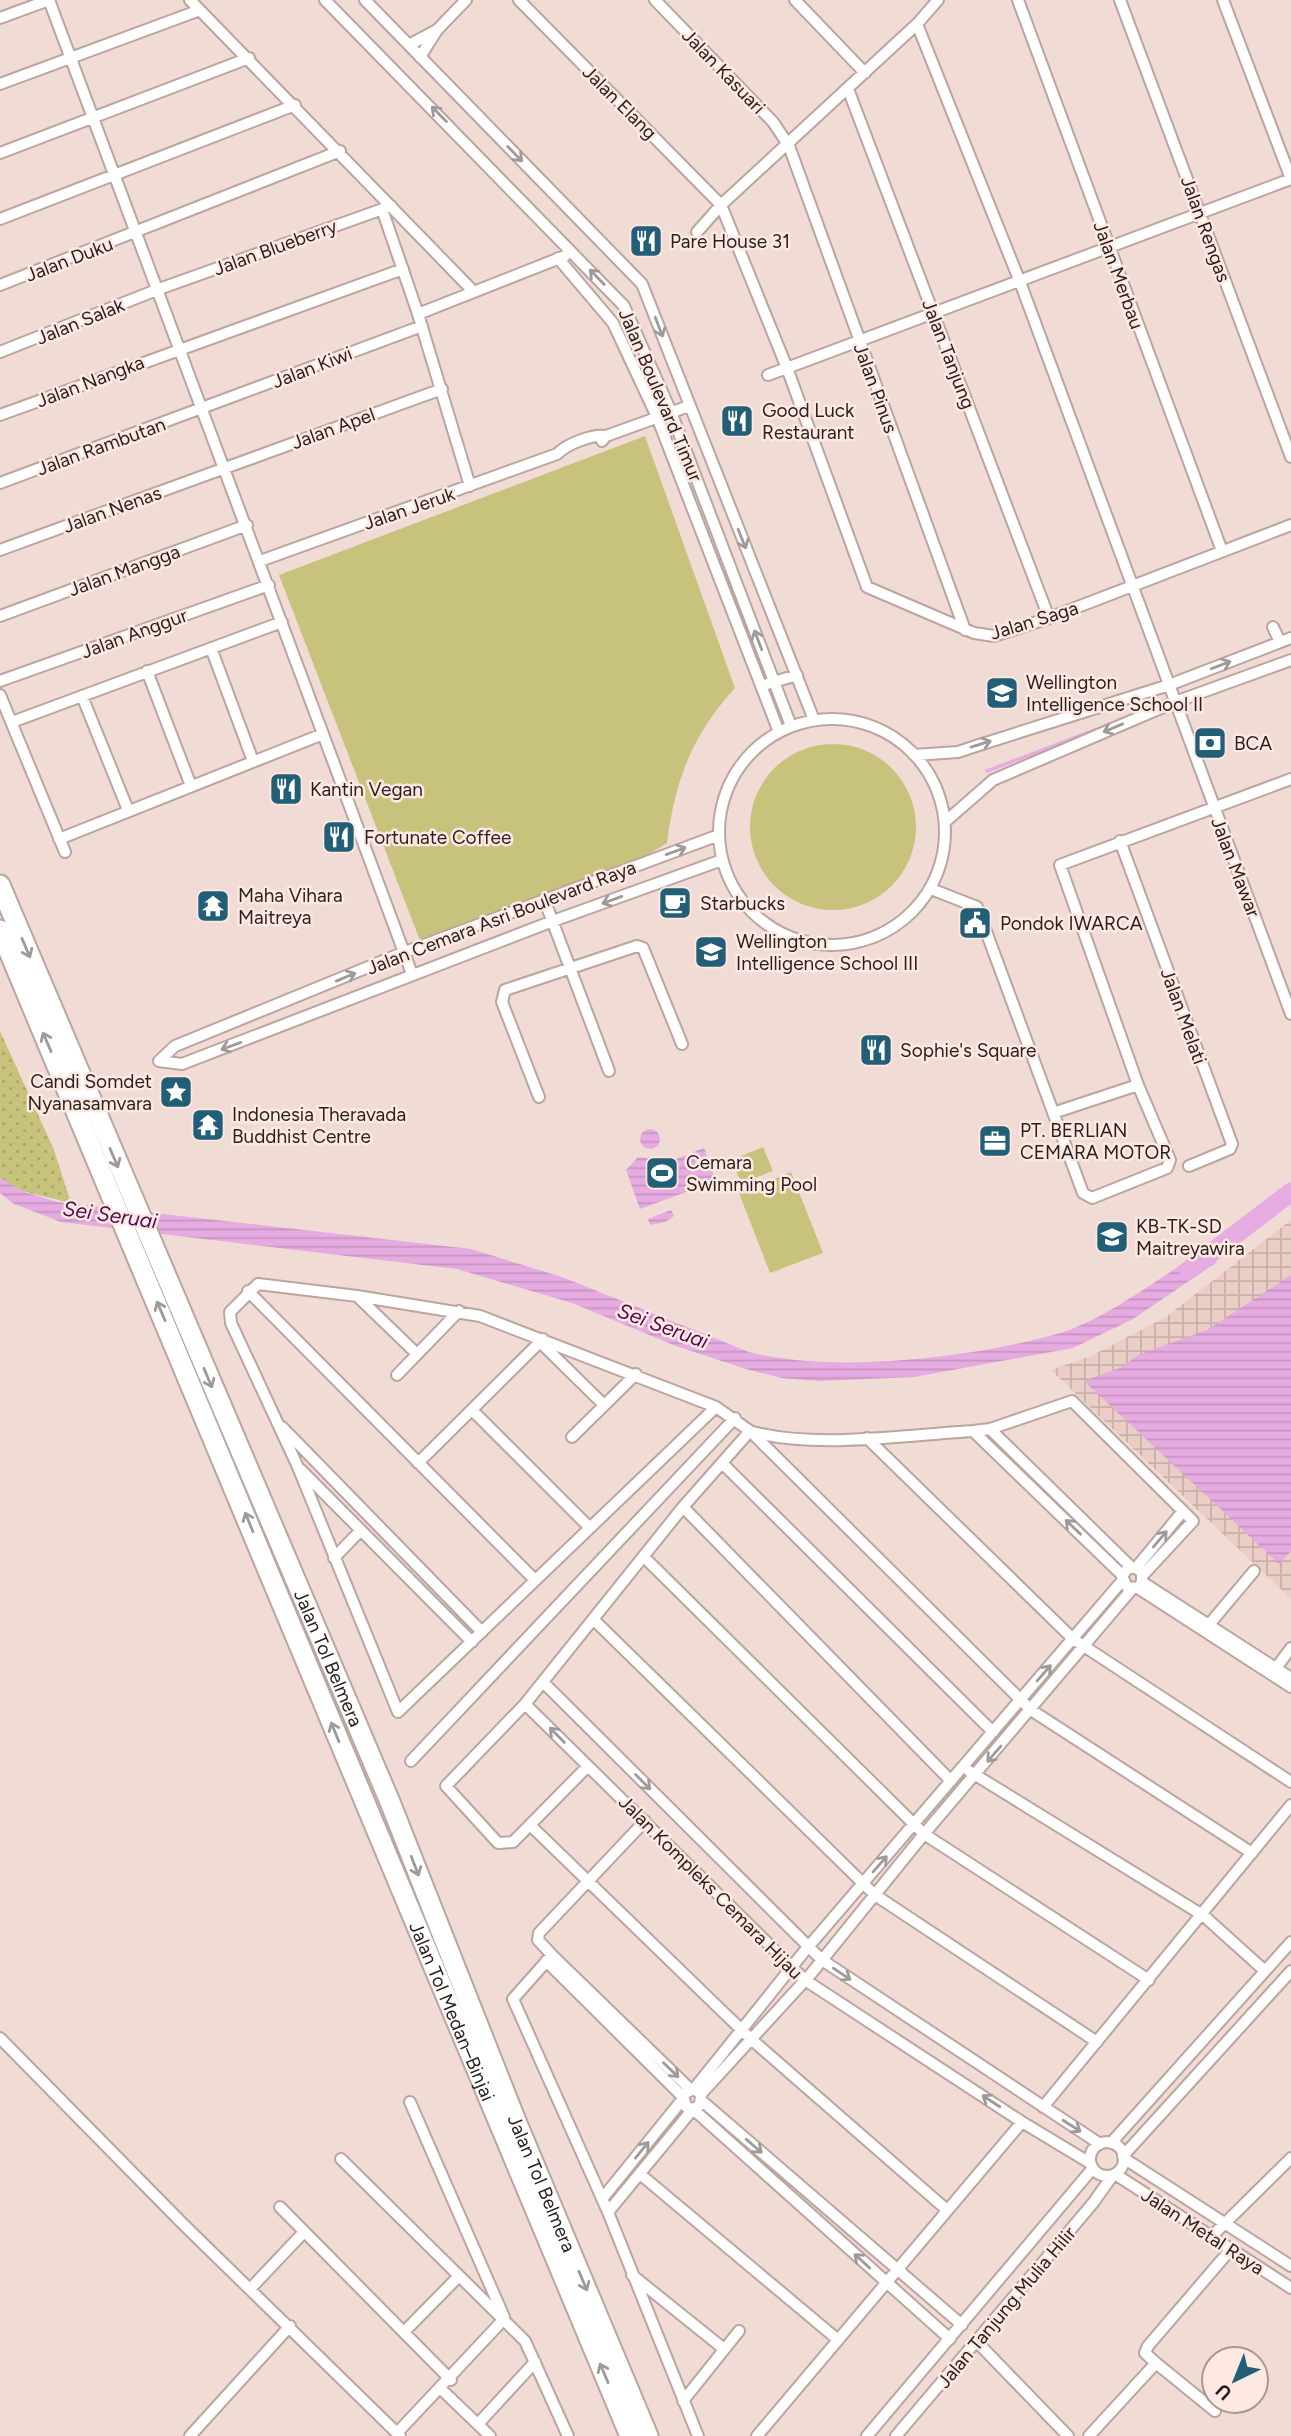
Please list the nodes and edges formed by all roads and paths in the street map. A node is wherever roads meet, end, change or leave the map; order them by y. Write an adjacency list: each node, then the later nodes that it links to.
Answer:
1 (49, 0): 14 (street); 19 (street)
2 (190, 0): 13 (street)
3 (325, 0): 38 (street, Jalan Boulevard Timur, one-way to 3)
4 (365, 0): 17 (street, Jalan Boulevard Timur)
5 (466, 0): 16 (street)
6 (519, 0): 31 (street, Jalan Elang)
7 (655, 0): 26 (street, Jalan Kasuari)
8 (795, 0): 21 (street)
9 (938, 0): 15 (street)
10 (1018, 0): 37 (street, Jalan Merbau)
11 (1120, 0): 33 (street, Jalan Rengas)
12 (1223, 0): 30 (street)
13 (200, 10): 19 (street); 20 (street)
14 (0, 18)
15 (917, 24): 21 (street); 41 (street, Jalan Mawar)
16 (438, 30): 17 (street); 18 (street)
17 (409, 45): 18 (street, Jalan Boulevard Timur)
18 (420, 57): 54 (street, Jalan Boulevard Timur, one-way to 54)
19 (71, 58): 22 (street); 25 (street)
20 (249, 58): 24 (street); 25 (street)
21 (865, 73): 23 (street)
22 (0, 84)
23 (848, 89): 26 (street); 45 (street, Jalan Tanjung)
24 (295, 105): 27 (street); 29 (street)
25 (93, 118): 28 (street); 29 (street)
26 (789, 146): 31 (street); 48 (street, Jalan Pinus)
27 (340, 151): 32 (street); 35 (street, Jalan Duku)
28 (0, 153)
29 (116, 176): 34 (street); 35 (street)
30 (1291, 179): 33 (street)
31 (721, 205): 36 (street); 51 (street)
32 (387, 208): 40 (street); 43 (street, Jalan Blueberry); 44 (street)
33 (1200, 213): 37 (street); 59 (street, Jalan Rengas)
34 (0, 219)
35 (137, 232): 42 (street, Jalan Duku); 43 (street)
36 (697, 232)
37 (1109, 248): 41 (street); 66 (street, Jalan Merbau)
38 (575, 253): 39 (street); 56 (street, Jalan Boulevard Timur, one-way to 38)
39 (558, 258): 44 (street); 58 (street, Jalan Boulevard Timur)
40 (403, 269): 46 (street); 49 (street, Jalan Nangka)
41 (1020, 282): 45 (street); 69 (street, Jalan Mawar)
42 (0, 285)
43 (159, 289): 49 (street); 50 (street, Jalan Salak)
44 (473, 290): 46 (street)
45 (933, 313): 48 (street); 71 (street, Jalan Tanjung)
46 (418, 314): 47 (street)
47 (422, 326): 53 (street); 55 (street, Jalan Kiwi)
48 (859, 341): 51 (street); 74 (street, Jalan Pinus)
49 (181, 347): 55 (street); 57 (street, Jalan Nangka)
50 (0, 352)
51 (787, 368): 52 (street); 74 (street, Jalan Saga)
52 (768, 375)
53 (442, 389): 60 (street, Jalan Apel); 62 (street)
54 (689, 405): 56 (street, Jalan Jeruk); 79 (street, Jalan Boulevard Timur, one-way to 79)
55 (203, 409): 60 (street); 61 (street, Jalan Rambutan)
56 (671, 412): 58 (street, Jalan Jeruk); 81 (street, Jalan Boulevard Timur, one-way to 56)
57 (0, 415)
58 (657, 417): 62 (street, Jalan Jeruk); 83 (street, Jalan Boulevard Timur)
59 (1291, 457)
60 (225, 467): 63 (street); 65 (street, Jalan Nenas)
61 (0, 484)
62 (470, 486): 67 (street, Jalan Jeruk)
63 (247, 525): 67 (street); 70 (street, Jalan Mangga)
64 (1291, 525): 66 (street, Jalan Saga)
65 (0, 550)
66 (1222, 551): 69 (street, Jalan Saga)
67 (260, 561): 68 (street)
68 (269, 585): 72 (street); 80 (street, Jalan Anggur)
69 (1131, 586): 71 (street, Jalan Saga); 82 (street, Jalan Mawar)
70 (0, 616)
71 (1049, 618): 74 (street, Jalan Saga)
72 (282, 622): 76 (street); 91 (street)
73 (1273, 626): 75 (street)
74 (965, 630)
75 (1286, 640): 82 (street, one-way to 75)
76 (211, 648): 78 (street); 93 (street)
77 (1291, 660): 86 (street)
78 (147, 671): 85 (street); 95 (street)
79 (797, 675): 81 (street); 87 (street, Jalan Boulevard Timur)
80 (0, 681)
81 (774, 681): 83 (street); 89 (street, Jalan Boulevard Timur)
82 (1169, 685): 86 (street, Jalan Mawar); 92 (street, one-way to 82)
83 (761, 687): 90 (street, Jalan Boulevard Timur)
84 (0, 695): 88 (street)
85 (82, 696): 88 (street); 97 (street)
86 (1175, 702): 96 (street, Jalan Mawar); 98 (street, one-way to 98)
87 (814, 720): 89 (street); 92 (street)
88 (12, 722): 100 (street)
89 (791, 726): 90 (street)
90 (779, 732): 99 (street)
91 (323, 734): 93 (street); 109 (street)
92 (914, 755): 98 (street)
93 (253, 761): 95 (street)
94 (1291, 779): 96 (street)
95 (191, 786): 97 (street)
96 (1214, 808): 101 (street); 113 (street, Jalan Mawar)
97 (128, 810): 100 (street)
98 (945, 822): 105 (street)
99 (719, 835): 103 (street); 106 (street, Jalan Cemara Asri Boulevard Raya, one-way to 99)
100 (59, 839): 102 (street)
101 (1120, 841): 117 (street); 120 (street, Jalan Melati)
102 (65, 852)
103 (722, 860): 105 (street); 107 (street, Jalan Cemara Asri Boulevard Raya, one-way to 107)
104 (0, 885): 121 (highway, Jalan Tol Belmera, one-way to 121)
105 (931, 889): 119 (street)
106 (544, 899): 107 (street); 109 (street, Jalan Cemara Asri Boulevard Raya)
107 (553, 921): 110 (street); 111 (street, Jalan Cemara Asri Boulevard Raya)
108 (0, 930): 121 (highway, Jalan Tol Belmera, one-way to 108)
109 (405, 952): 111 (street); 112 (street, Jalan Cemara Asri Boulevard Raya, one-way to 109)
110 (571, 967): 115 (street); 116 (street); 118 (street)
111 (412, 974): 114 (street, Jalan Cemara Asri Boulevard Raya)
112 (286, 1003): 114 (street); 114 (street, Jalan Cemara Asri Boulevard Raya, one-way to 112)
113 (1291, 1014)
114 (295, 1022)
115 (682, 1045)
116 (609, 1072)
117 (1138, 1085): 119 (street); 119 (street)
118 (539, 1097)
119 (1053, 1113)
120 (1189, 1166)
121 (120, 1195): 122 (highway, Jalan Tol Belmera)
122 (143, 1247): 172 (highway, Jalan Tol Belmera, one-way to 122); 244 (highway, Jalan Tol Belmera, one-way to 244)
123 (248, 1291): 124 (street); 134 (street); 140 (street)
124 (358, 1296): 125 (street); 127 (street)
125 (458, 1311): 126 (street); 127 (street)
126 (542, 1340): 128 (street); 130 (street); 132 (street)
127 (417, 1353): 129 (street)
128 (636, 1374): 130 (street); 131 (street)
129 (397, 1375)
130 (604, 1405): 138 (street)
131 (716, 1406): 133 (street); 144 (street)
132 (472, 1410): 140 (street); 144 (street)
133 (735, 1418): 136 (street); 165 (street)
134 (275, 1420): 142 (street); 153 (street)
135 (990, 1429): 137 (street); 149 (street); 149 (street)
136 (750, 1431): 139 (street); 141 (street); 161 (street)
137 (973, 1431): 139 (street); 149 (street, one-way to 137)
138 (572, 1437)
139 (867, 1438): 155 (street)
140 (418, 1463): 150 (street)
141 (722, 1463): 143 (street); 164 (street)
142 (298, 1467): 145 (street); 147 (street)
143 (683, 1507): 146 (street); 169 (street)
144 (589, 1527): 150 (street)
145 (361, 1530): 147 (street); 154 (street)
146 (644, 1557): 151 (street); 174 (street)
147 (334, 1558): 154 (street)
148 (1254, 1571): 152 (street)
149 (1133, 1578): 152 (street); 155 (street)
150 (535, 1580): 153 (street)
151 (594, 1620): 159 (street); 179 (street)
152 (1207, 1628): 157 (street)
153 (482, 1632): 154 (street)
154 (472, 1642)
155 (1078, 1642): 161 (street, one-way to 155); 163 (street); 170 (street)
156 (1291, 1648): 157 (street)
157 (1273, 1671): 158 (street); 160 (street)
158 (1291, 1678)
159 (542, 1682): 162 (street); 183 (street, Jalan Kompleks Cemara Hijau, one-way to 183)
160 (1291, 1687)
161 (1020, 1700): 163 (street); 164 (street)
162 (525, 1704): 166 (street, Jalan Kompleks Cemara Hijau, one-way to 162); 175 (street)
163 (1031, 1710): 168 (street, one-way to 168); 177 (street)
164 (993, 1732): 167 (street)
165 (411, 1761)
166 (588, 1766): 173 (street, Jalan Kompleks Cemara Hijau); 175 (street)
167 (963, 1767): 168 (street); 169 (street)
168 (975, 1775): 176 (street); 181 (street)
169 (951, 1781): 174 (street)
170 (1291, 1782)
171 (1291, 1805): 177 (street)
172 (371, 1820): 243 (highway, Jalan Tol Medan–Binjai, one-way to 172)
173 (645, 1821): 178 (street); 186 (street, Jalan Kompleks Cemara Hijau)
174 (914, 1824): 176 (street); 179 (street, one-way to 174)
175 (530, 1825): 178 (street)
176 (924, 1834): 180 (street); 190 (street)
177 (1252, 1853): 181 (street)
178 (589, 1879): 184 (street); 191 (street)
179 (863, 1884): 180 (street); 183 (street)
180 (875, 1895): 185 (street); 194 (street)
181 (1204, 1916): 187 (street); 190 (street)
182 (1291, 1942): 187 (street)
183 (806, 1950): 185 (street, Jalan Kompleks Cemara Hijau); 186 (street)
184 (549, 1958): 195 (street); 207 (street)
185 (820, 1962): 189 (street); 197 (street, Jalan Kompleks Cemara Hijau, one-way to 197)
186 (793, 1966): 189 (street, Jalan Kompleks Cemara Hijau); 191 (street)
187 (1265, 1971): 200 (street)
188 (1291, 1971): 201 (street)
189 (808, 1978): 193 (street); 199 (street, Jalan Kompleks Cemara Hijau, one-way to 189)
190 (1149, 1980): 194 (street)
191 (741, 2030): 193 (street); 195 (street)
192 (0, 2038): 220 (street)
193 (751, 2039): 195 (street); 209 (street)
194 (1097, 2042): 197 (street)
195 (692, 2095): 198 (street); 207 (street, one-way to 195); 215 (street, one-way to 215)
196 (410, 2102): 221 (street)
197 (1043, 2107): 200 (street, Jalan Kompleks Cemara Hijau, one-way to 200)
198 (693, 2109): 205 (street); 218 (street, one-way to 198)
199 (1022, 2122): 204 (street, Jalan Kompleks Cemara Hijau); 209 (street)
200 (1106, 2144): 201 (street); 204 (street)
201 (1124, 2157): 206 (street); 211 (street)
202 (1291, 2158): 211 (street)
203 (341, 2159): 217 (street)
204 (1091, 2166): 206 (street); 222 (street)
205 (640, 2174): 210 (street); 226 (street)
206 (1114, 2175): 211 (street, Jalan Metal Raya); 228 (street, Jalan Tanjung Mulia Hilir)
207 (602, 2199): 210 (street)
208 (280, 2207): 212 (street)
209 (947, 2210): 215 (street)
210 (608, 2212): 216 (street)
211 (1217, 2229): 213 (street, Jalan Metal Raya); 214 (street)
212 (304, 2232): 220 (street); 225 (street)
213 (1231, 2249): 219 (street, Jalan Metal Raya); 231 (street)
214 (1291, 2266)
215 (897, 2271): 218 (street); 222 (street)
216 (630, 2273): 229 (street); 235 (street)
217 (458, 2277): 221 (street); 225 (street)
218 (887, 2283): 226 (street); 227 (street)
219 (1291, 2288)
220 (250, 2289): 223 (street)
221 (504, 2319): 230 (street); 232 (street)
222 (961, 2325): 227 (street)
223 (290, 2326): 237 (street); 238 (street)
224 (739, 2331): 229 (street)
225 (404, 2332): 232 (street)
226 (837, 2339): 246 (street)
227 (950, 2339): 247 (street)
228 (977, 2343): 248 (street, Jalan Tanjung Mulia Hilir); 249 (street)
229 (724, 2349): 235 (street)
230 (536, 2362): 236 (street); 242 (street)
231 (1156, 2363): 234 (street); 250 (street)
232 (451, 2379): 233 (street)
233 (441, 2389): 236 (street); 238 (street)
234 (1200, 2399)
235 (683, 2401): 245 (street)
236 (478, 2424): 241 (street)
237 (199, 2427): 239 (street); 240 (street)
238 (399, 2435)
239 (190, 2436)
240 (208, 2436)
241 (491, 2436)
242 (568, 2436)
243 (630, 2436)
244 (648, 2436)
245 (698, 2436)
246 (757, 2436)
247 (867, 2436)
248 (896, 2436)
249 (1068, 2436)
250 (1088, 2436)

